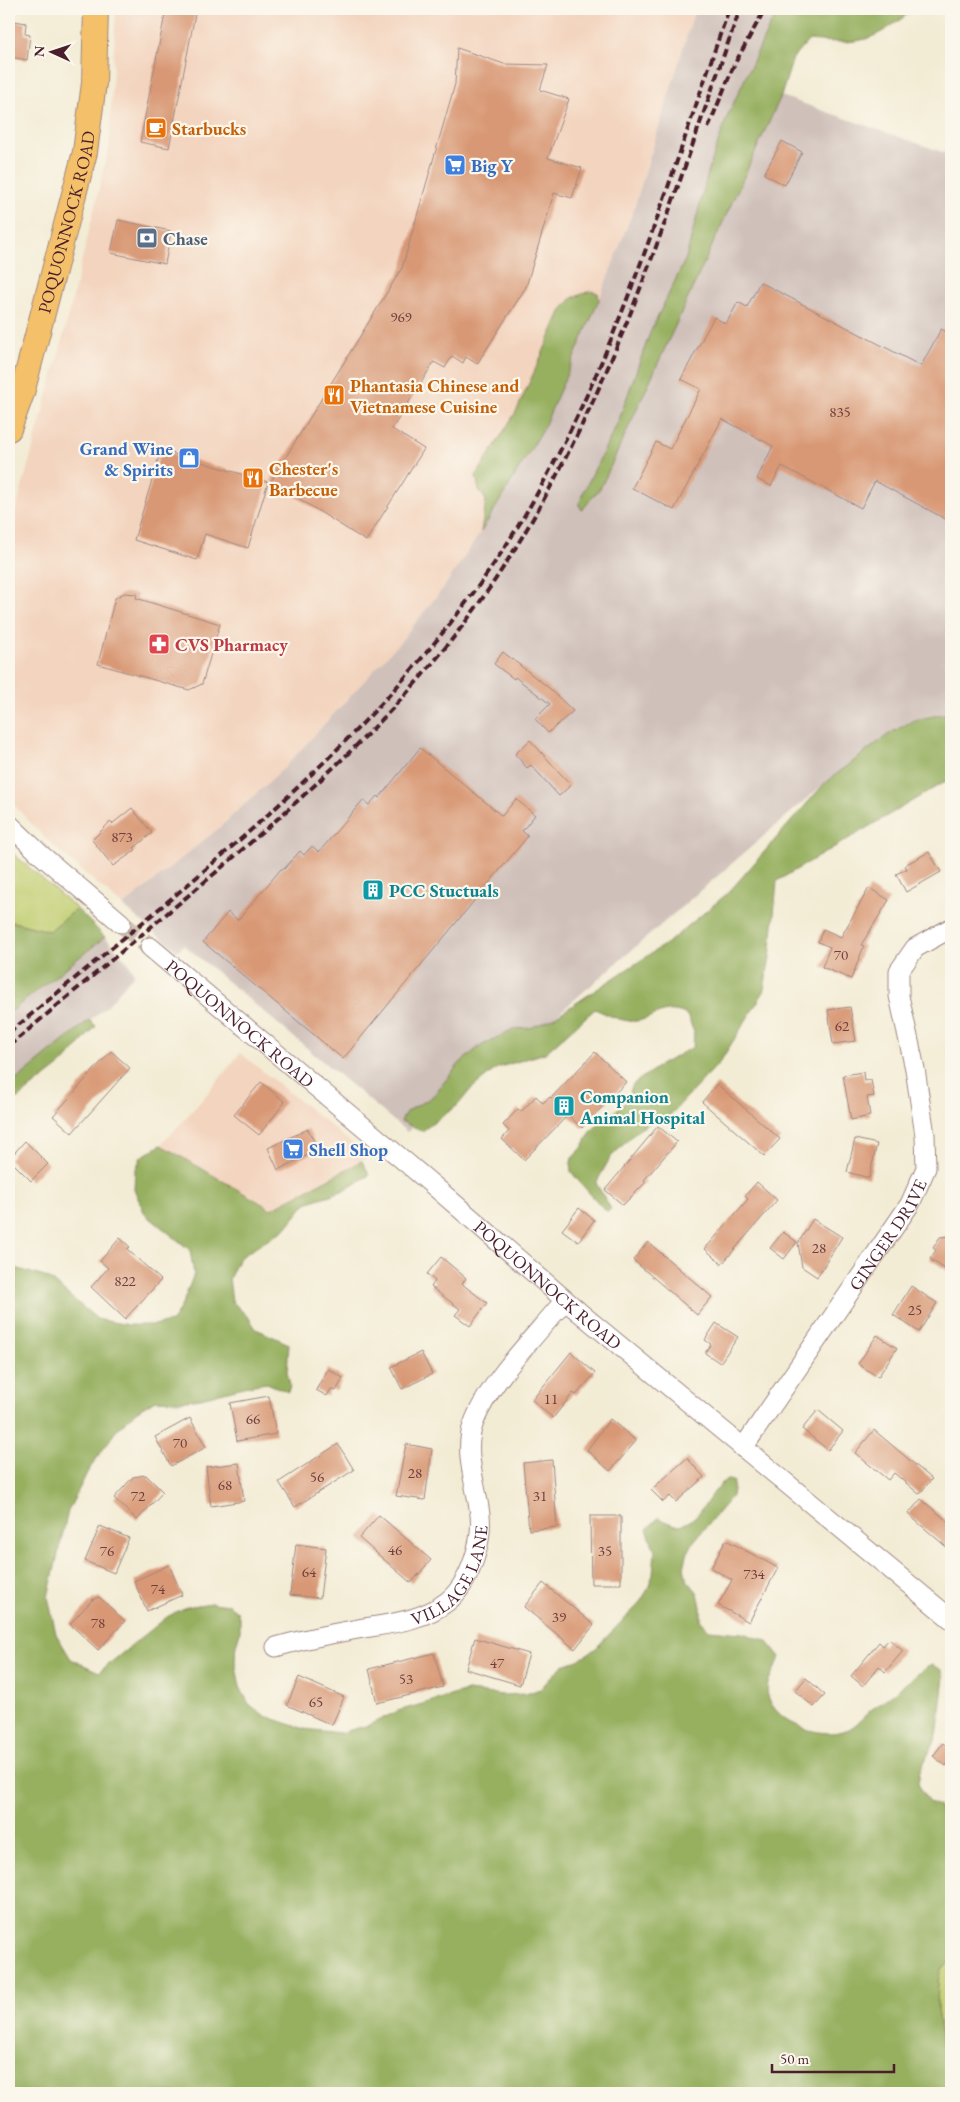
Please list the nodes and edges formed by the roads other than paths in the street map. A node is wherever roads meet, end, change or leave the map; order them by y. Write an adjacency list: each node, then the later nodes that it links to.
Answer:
1 (96, 9): 2 (main road, POQUONNOCK ROAD)
2 (9, 429)
3 (9, 824): 4 (street)
4 (121, 923)
5 (951, 928): 8 (street, GINGER DRIVE)
6 (150, 947): 7 (street, POQUONNOCK ROAD)
7 (565, 1300): 8 (street, POQUONNOCK ROAD); 10 (street, VILLAGE LANE)
8 (743, 1448): 9 (street, POQUONNOCK ROAD)
9 (951, 1619)
10 (276, 1647)

